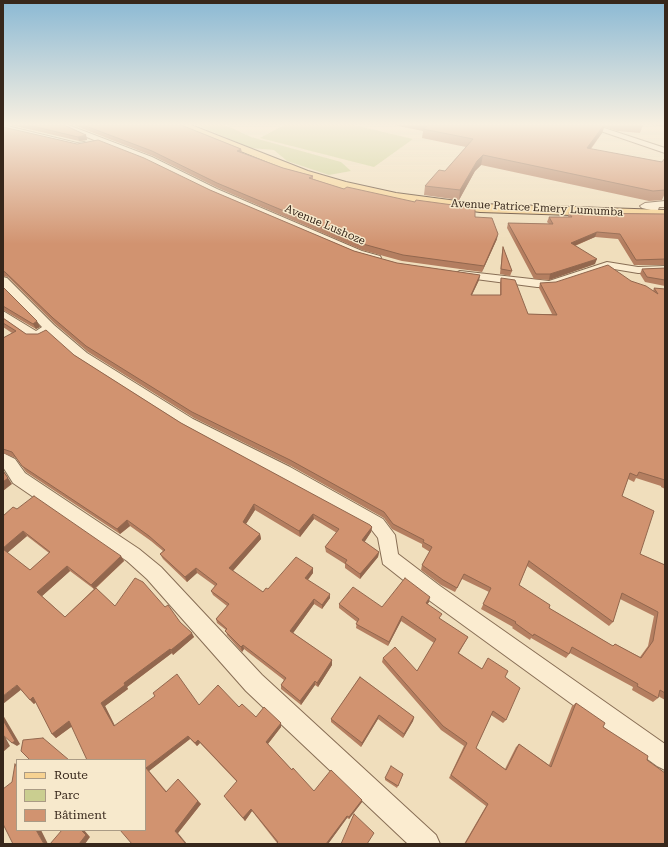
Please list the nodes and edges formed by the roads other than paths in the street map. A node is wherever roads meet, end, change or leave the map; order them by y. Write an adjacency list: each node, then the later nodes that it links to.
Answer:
1 (160, 165): 4 (street, Avenue Lushoze)
2 (284, 165): 3 (main road, Avenue Patrice Emery Lumumba)
3 (662, 209)
4 (384, 260)
5 (607, 265): 6 (street); 7 (street); 8 (street)
6 (665, 269)
7 (448, 272)
8 (626, 278)
9 (3, 280): 11 (street)
10 (3, 315): 11 (street)
11 (50, 328): 13 (street)
12 (3, 459): 14 (street)
13 (665, 758)
14 (427, 844)

